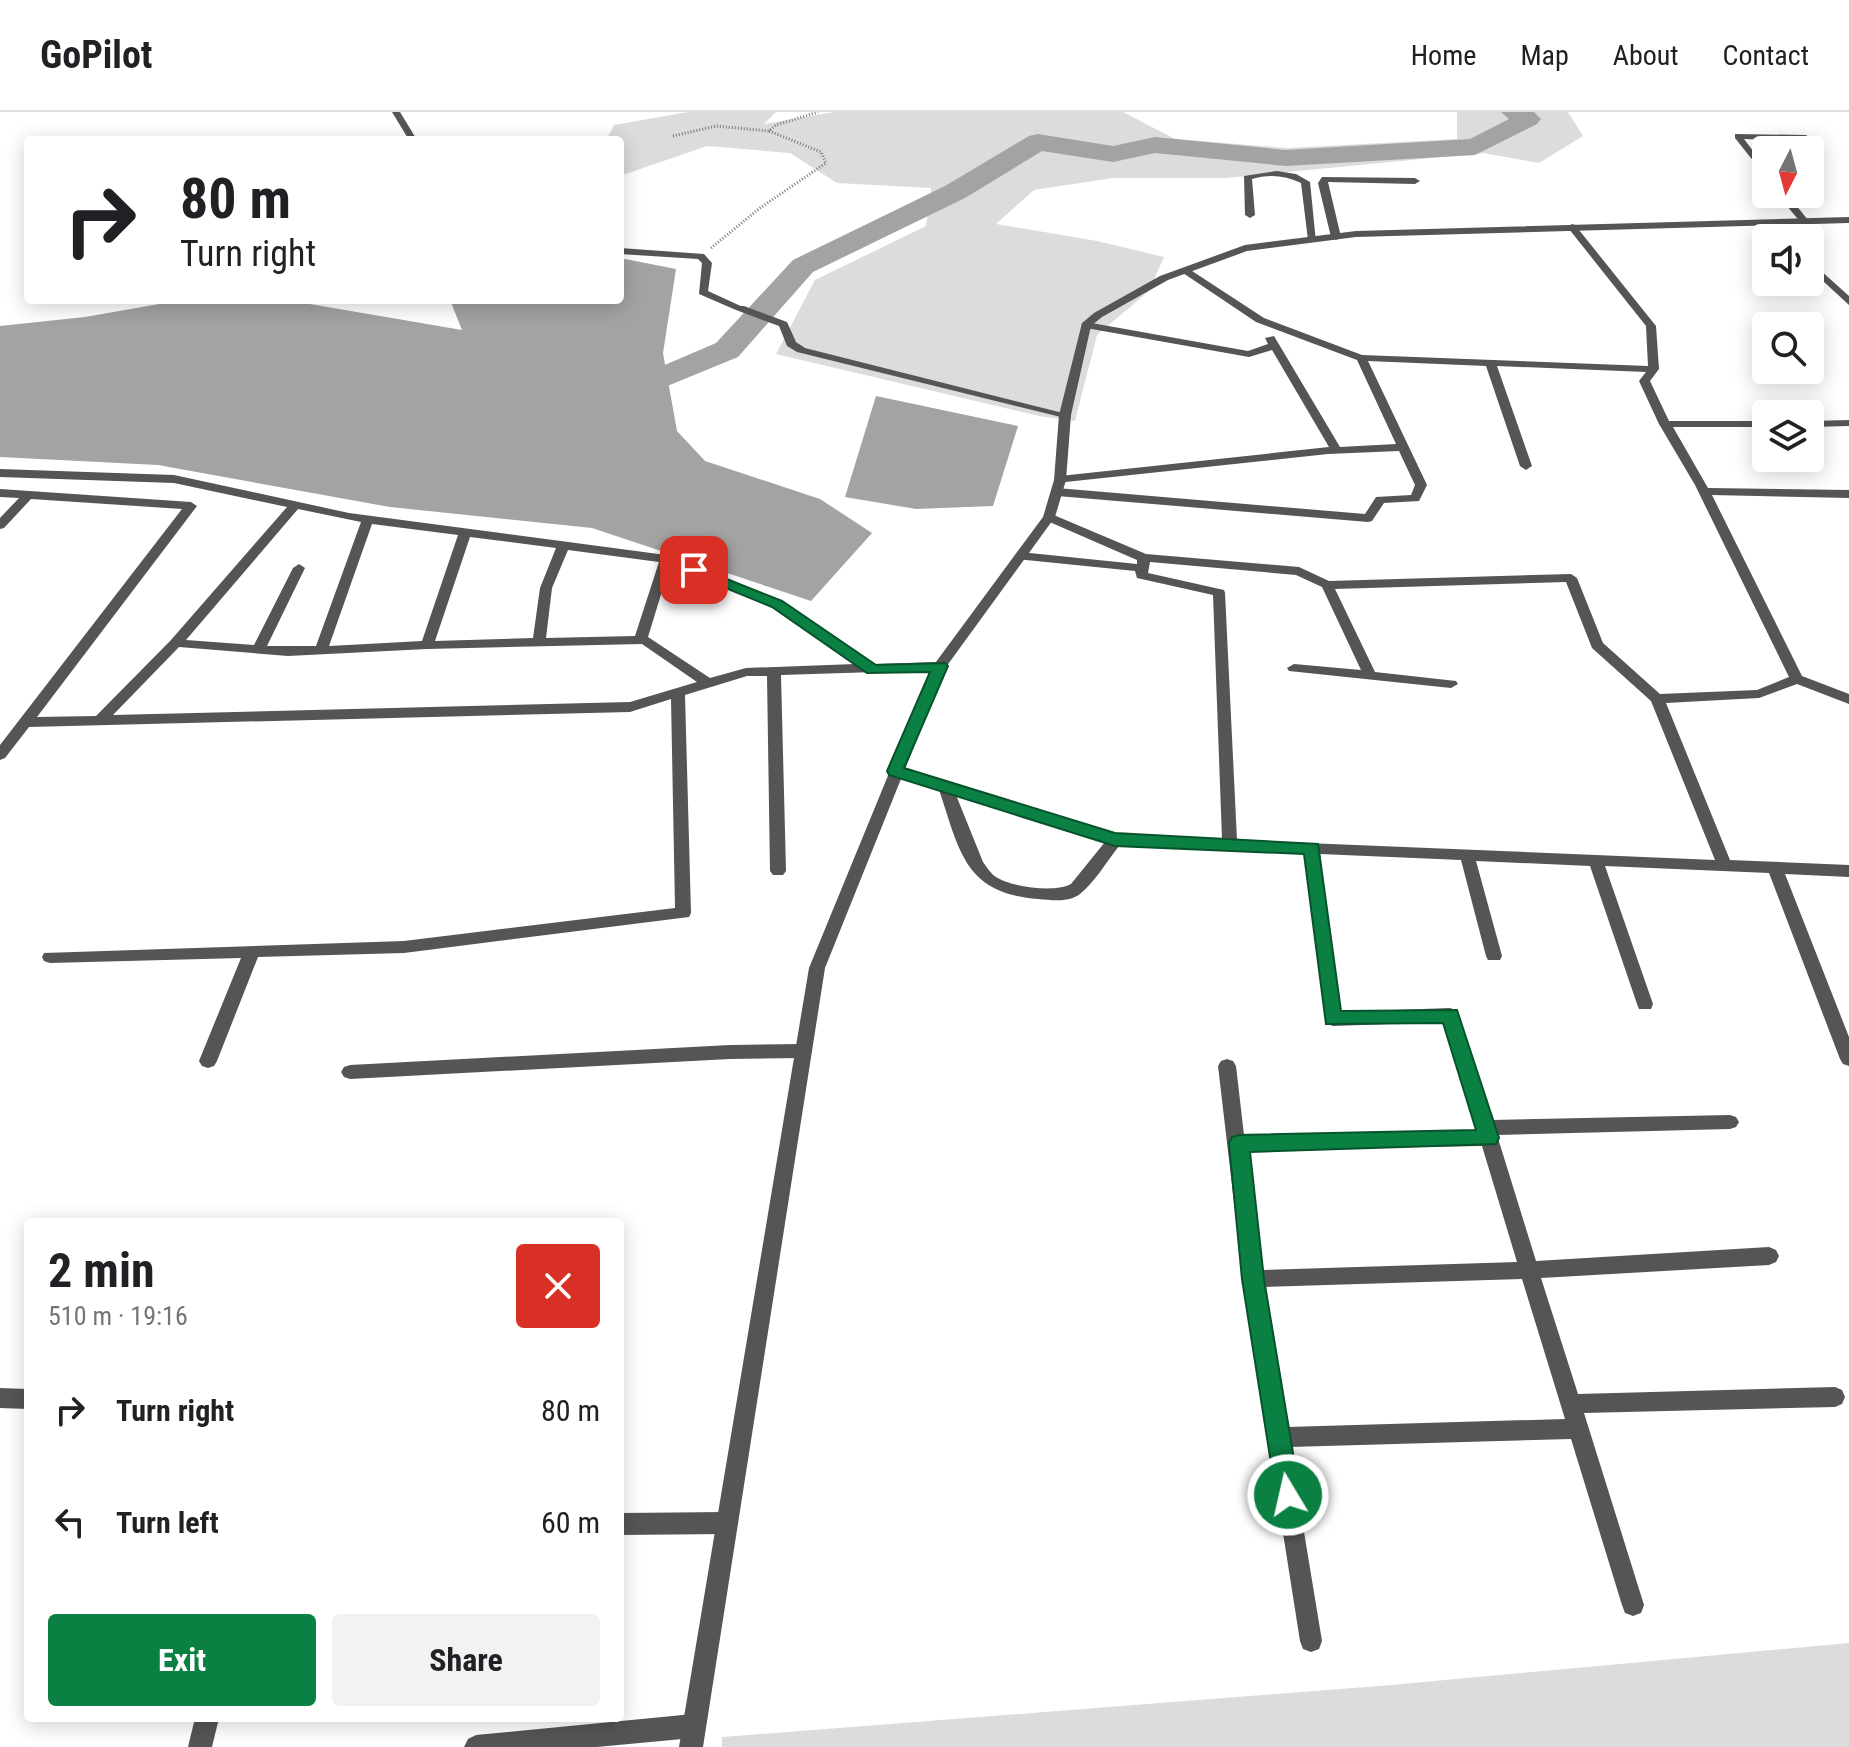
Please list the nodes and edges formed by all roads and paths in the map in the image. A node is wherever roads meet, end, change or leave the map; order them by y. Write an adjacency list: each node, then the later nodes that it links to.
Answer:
1 (396, 112): 4 (street)
2 (818, 112): 3 (path)
3 (769, 131): 5 (path); 18 (path)
4 (411, 136)
5 (673, 136)
6 (1752, 136): 7 (street)
7 (1752, 155)
8 (1415, 181): 15 (street)
9 (1794, 208): 12 (street)
10 (1250, 215): 16 (street)
11 (1849, 220): 12 (street)
12 (1805, 222): 13 (street)
13 (1767, 223): 14 (street)
14 (1572, 227): 15 (street); 27 (street)
15 (1336, 237): 16 (street)
16 (1313, 240): 19 (street)
17 (624, 251): 18 (street)
18 (701, 256): 28 (street)
19 (1186, 271): 22 (street); 23 (street)
20 (1824, 278): 21 (street)
21 (1849, 302)
22 (1260, 320): 24 (street); 25 (street)
23 (1086, 325): 24 (street); 28 (street)
24 (1274, 346): 34 (street)
25 (1361, 358): 26 (street); 33 (street)
26 (1490, 363): 27 (street); 35 (street)
27 (1654, 369): 30 (street)
28 (1065, 415): 37 (street)
29 (1849, 423): 32 (street)
30 (1665, 424): 31 (street); 38 (street)
31 (1752, 424)
32 (1824, 424)
33 (1404, 447): 34 (street); 37 (street)
34 (1336, 450): 37 (street)
35 (1526, 466)
36 (0, 473): 42 (street)
37 (1058, 486): 43 (street)
38 (1704, 491): 40 (street); 64 (street)
39 (0, 493): 41 (street)
40 (1849, 494)
41 (28, 495): 45 (street); 71 (street)
42 (295, 505): 44 (street); 54 (street)
43 (1049, 517): 48 (street); 50 (street)
44 (368, 519): 46 (street); 58 (street)
45 (0, 525)
46 (465, 532): 47 (street); 56 (street)
47 (564, 545): 49 (street); 55 (street)
48 (1020, 556): 50 (street); 59 (street)
49 (666, 559): 53 (street); 61 (street)
50 (1143, 563): 52 (street); 76 (street)
51 (299, 568): 57 (street)
52 (1327, 585): 63 (street); 68 (street)
53 (640, 640): 55 (street); 65 (street)
54 (176, 643): 57 (street); 70 (street)
55 (539, 643): 56 (street)
56 (427, 645): 58 (street)
57 (259, 649): 58 (street)
58 (321, 650)
59 (940, 666): 61 (street); 73 (street)
60 (1294, 668): 63 (street)
61 (873, 670): 62 (street)
62 (774, 672): 65 (street); 82 (street)
63 (1370, 676): 66 (street)
64 (1797, 679): 68 (street); 69 (street)
65 (708, 683): 67 (street)
66 (1451, 684)
67 (678, 692): 70 (street); 84 (street)
68 (1657, 699): 80 (street)
69 (1849, 699)
70 (100, 720): 71 (street)
71 (25, 722): 72 (street)
72 (0, 755)
73 (895, 771): 74 (street); 88 (street)
74 (945, 786): 75 (street); 75 (street)
75 (1115, 840): 76 (street)
76 (1230, 845): 77 (street)
77 (1312, 848): 78 (street); 94 (street)
78 (1467, 854): 79 (street); 85 (street)
79 (1595, 859): 80 (street); 87 (street)
80 (1724, 864): 81 (street)
81 (1775, 868): 83 (street); 89 (street)
82 (778, 871)
83 (1849, 871)
84 (252, 951): 86 (street); 90 (street)
85 (1494, 956)
86 (50, 957)
87 (1645, 1004)
88 (803, 1051): 92 (street); 105 (street)
89 (1849, 1059)
90 (208, 1061)
91 (1227, 1066): 95 (street)
92 (350, 1072)
93 (1730, 1122): 94 (street)
94 (1487, 1133): 95 (street); 97 (street)
95 (1239, 1143): 98 (street)
96 (1769, 1256): 97 (street)
97 (1529, 1270): 98 (street); 102 (street)
98 (1253, 1279): 104 (street)
99 (1835, 1397): 102 (street)
100 (0, 1398): 101 (street)
101 (24, 1399)
102 (1571, 1404): 103 (street)
103 (1579, 1429): 104 (street); 107 (street)
104 (1279, 1437): 108 (street)
105 (727, 1523): 106 (street); 110 (street)
106 (624, 1524)
107 (1633, 1605)
108 (1311, 1641)
109 (206, 1722): 111 (street)
110 (692, 1736): 112 (street)
111 (200, 1747)
112 (476, 1747)

